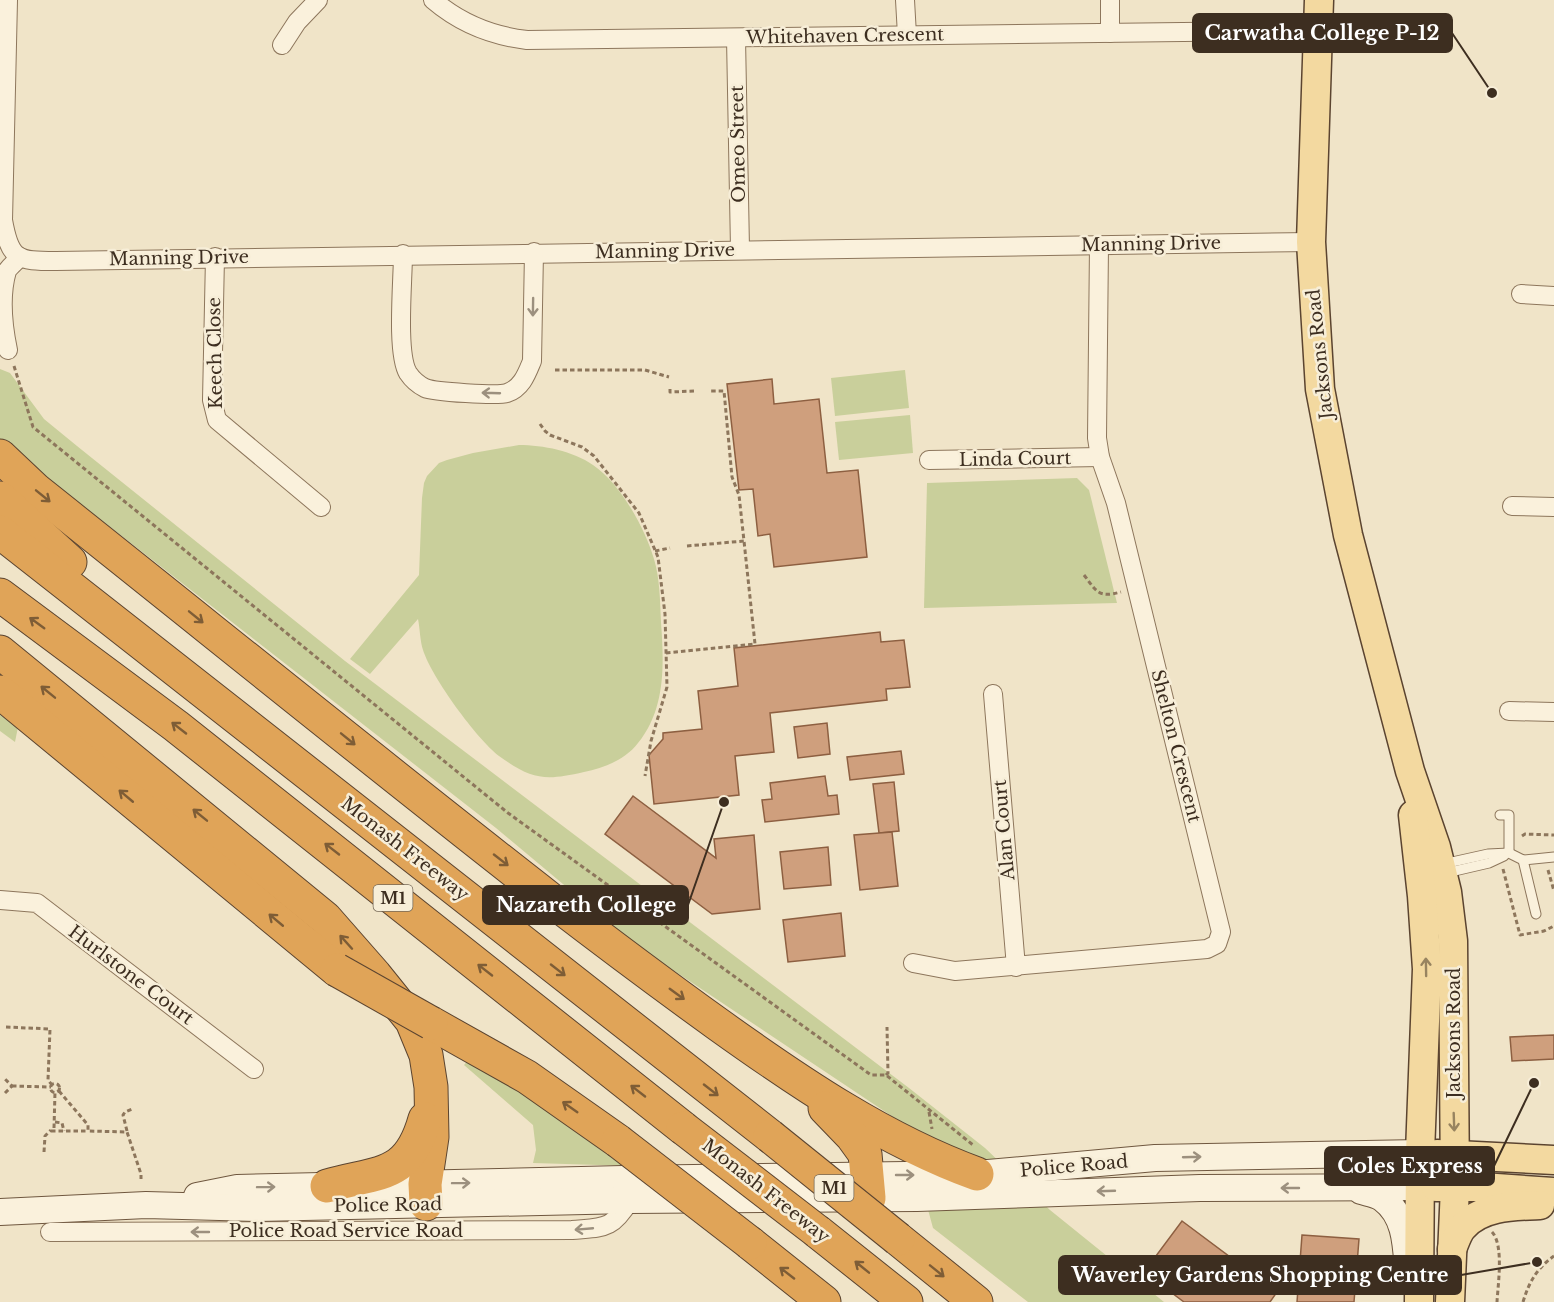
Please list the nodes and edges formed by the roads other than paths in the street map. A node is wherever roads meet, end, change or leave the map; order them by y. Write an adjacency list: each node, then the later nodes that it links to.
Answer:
1 (8, 0): 10 (street)
2 (318, 0): 11 (street)
3 (433, 0): 9 (street, Whitehaven Crescent)
4 (905, 0): 8 (street)
5 (1110, 0): 7 (street)
6 (1318, 20): 7 (street, Whitehaven Crescent); 12 (main road, Jacksons Road)
7 (1110, 33): 8 (street, Whitehaven Crescent)
8 (907, 35): 9 (street, Whitehaven Crescent)
9 (736, 38): 14 (street, Omeo Street)
10 (3, 44): 17 (street)
11 (282, 45)
12 (1311, 242): 13 (street, Manning Drive); 37 (main road, Jacksons Road)
13 (1099, 245): 14 (street, Manning Drive); 23 (street, Shelton Crescent)
14 (740, 249): 15 (street, Manning Drive)
15 (534, 252): 16 (street, Manning Drive); 16 (street, one-way to 16)
16 (404, 254): 18 (street, Manning Drive)
17 (20, 257): 18 (street, Manning Drive); 21 (street)
18 (215, 257): 27 (street, Keech Close)
19 (1521, 294): 20 (street)
20 (1554, 296)
21 (8, 350)
22 (0, 456): 48 (highway, one-way to 48)
23 (1100, 457): 24 (street, Linda Court); 46 (street, Shelton Crescent)
24 (929, 460)
25 (0, 498): 36 (highway)
26 (1512, 506): 28 (street)
27 (321, 507)
28 (1554, 507)
29 (0, 532): 36 (highway, Monash Freeway / M1)
30 (0, 595): 72 (highway, Monash Freeway / M1, one-way to 30, bridge)
31 (0, 652): 49 (highway, one-way to 31)
32 (0, 692): 71 (highway, one-way to 32, bridge)
33 (993, 694): 46 (street, Alan Court)
34 (1509, 711): 35 (street)
35 (1554, 712)
36 (265, 738): 73 (highway, Monash Freeway / M1, one-way to 73, bridge)
37 (1410, 771): 42 (main road, Jacksons Road); 50 (main road, Jacksons Road, one-way to 37)
38 (1500, 815): 39 (lane)
39 (1509, 853): 41 (lane); 42 (lane)
40 (1554, 857): 41 (lane)
41 (1523, 860): 44 (lane)
42 (1442, 870): 51 (main road, Jacksons Road, one-way to 51)
43 (0, 900): 47 (street, Hurlstone Court)
44 (1536, 914)
45 (913, 963): 46 (street, Shelton Crescent)
46 (1016, 967)
47 (254, 1069)
48 (793, 1078): 54 (highway); 57 (highway)
49 (431, 1087): 56 (highway); 63 (highway)
50 (1420, 1154): 51 (main road, Police Road); 52 (main road, Police Road, one-way to 50); 58 (main road, Jacksons Road)
51 (1455, 1154): 53 (main road, Police Road); 59 (main road, Jacksons Road)
52 (1155, 1158): 54 (main road, Police Road); 60 (main road)
53 (1554, 1160)
54 (979, 1163): 57 (main road, Police Road, one-way to 54)
55 (594, 1180): 57 (main road, Police Road); 63 (main road, Police Road, one-way to 55); 64 (lane, Police Road)
56 (327, 1186): 63 (main road, Police Road); 66 (main road, Police Road, one-way to 56)
57 (867, 1186): 60 (main road, Police Road, one-way to 57); 64 (main road, Police Road)
58 (1421, 1187): 59 (main road, Police Road); 61 (main road, Police Road); 75 (main road, Jacksons Road)
59 (1455, 1187): 62 (main road, Police Road); 70 (main road, Jacksons Road)
60 (1200, 1188): 61 (main road, Police Road, one-way to 60)
61 (1348, 1188): 74 (main road)
62 (1554, 1192)
63 (426, 1194): 64 (main road, Police Road); 66 (main road, Police Road)
64 (630, 1200): 69 (street, Police Road Service Road, one-way to 69)
65 (1554, 1204): 70 (main road)
66 (146, 1205): 67 (main road, Police Road); 69 (street)
67 (0, 1212)
68 (50, 1232): 69 (street, Police Road Service Road)
69 (147, 1232)
70 (1452, 1249): 76 (main road, Jacksons Road)
71 (824, 1302)
72 (906, 1302)
73 (976, 1302)
74 (1413, 1302)
75 (1419, 1302)
76 (1450, 1302)

